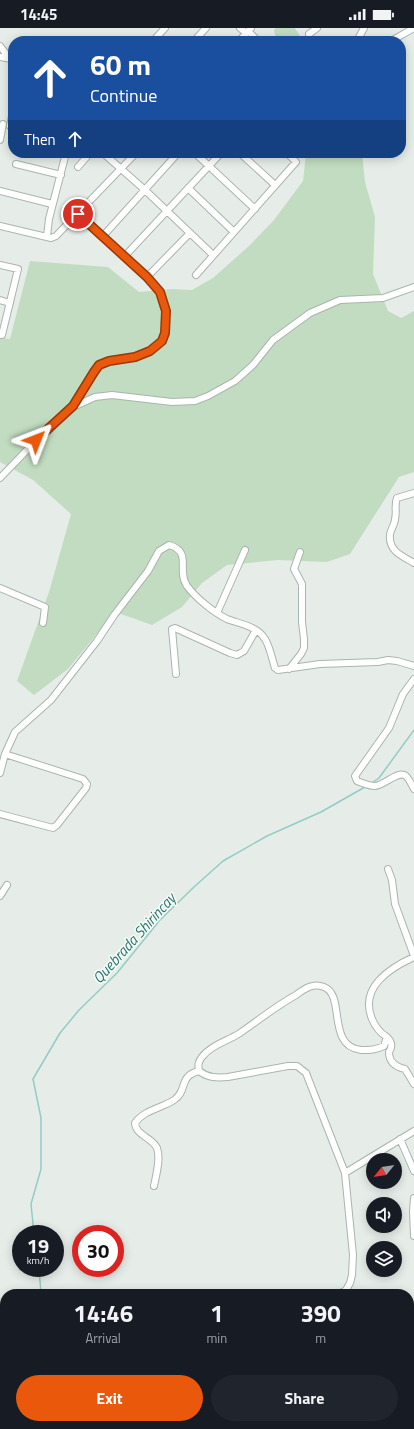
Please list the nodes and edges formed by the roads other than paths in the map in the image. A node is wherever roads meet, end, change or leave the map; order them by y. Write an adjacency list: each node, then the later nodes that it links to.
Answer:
1 (165, 28): 8 (street)
2 (206, 28): 9 (street)
3 (240, 28): 6 (street)
4 (317, 28): 7 (street)
5 (414, 28): 10 (street)
6 (248, 31)
7 (309, 34)
8 (158, 36)
9 (199, 36)
10 (400, 36)
11 (0, 46): 12 (street)
12 (8, 55)
13 (7, 125): 14 (street)
14 (0, 140)
15 (65, 158): 28 (street)
16 (86, 158): 26 (street)
17 (109, 158): 27 (street)
18 (131, 158): 27 (street)
19 (174, 158): 31 (street)
20 (200, 158): 25 (street)
21 (216, 158): 25 (street)
22 (245, 158): 29 (street)
23 (292, 158): 29 (street)
24 (16, 164): 28 (street)
25 (209, 166): 30 (street); 34 (street)
26 (78, 167)
27 (121, 169): 31 (street); 36 (street)
28 (61, 175): 33 (street)
29 (275, 185): 34 (street)
30 (188, 188): 35 (street); 38 (street)
31 (145, 190): 35 (street); 41 (street)
32 (0, 192): 33 (street)
33 (52, 204): 40 (street)
34 (255, 209): 38 (street)
35 (168, 211): 39 (street); 43 (street)
36 (78, 214): 40 (street); 41 (street)
37 (0, 226): 40 (street)
38 (234, 232): 42 (street)
39 (190, 233): 42 (street); 46 (street)
40 (47, 236)
41 (103, 236): 43 (street)
42 (213, 255): 45 (street)
43 (124, 257): 46 (street)
44 (0, 265): 49 (street)
45 (196, 275)
46 (147, 277): 51 (street)
47 (414, 287): 51 (street)
48 (0, 300): 49 (street)
49 (10, 303): 50 (street)
50 (0, 335)
51 (73, 406): 52 (street)
52 (0, 478)
53 (414, 493): 56 (street)
54 (245, 550): 58 (street)
55 (300, 552): 62 (street)
56 (412, 561)
57 (0, 588): 59 (street)
58 (217, 614): 60 (street); 65 (street)
59 (43, 623)
60 (256, 630): 62 (street); 63 (street)
61 (414, 666): 62 (street)
62 (289, 669)
63 (176, 674)
64 (414, 679): 67 (street)
65 (5, 754): 66 (street); 68 (street)
66 (0, 774)
67 (414, 789)
68 (0, 814)
69 (388, 869): 72 (street)
70 (7, 885): 71 (street)
71 (0, 896)
72 (414, 957): 73 (street)
73 (387, 1037): 74 (street); 75 (street)
74 (199, 1071): 79 (street); 80 (street)
75 (414, 1084)
76 (414, 1131): 77 (street)
77 (400, 1139): 78 (street); 79 (street)
78 (414, 1171)
79 (345, 1173): 83 (street)
80 (154, 1186)
81 (414, 1198): 82 (street)
82 (414, 1236)
83 (347, 1289)

